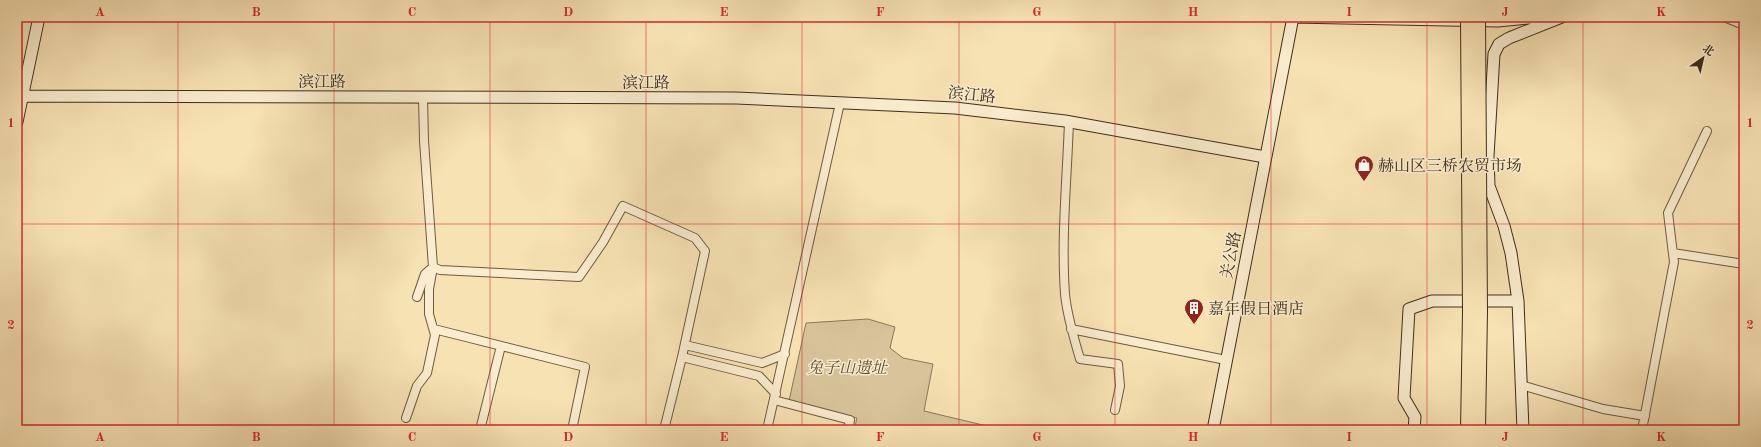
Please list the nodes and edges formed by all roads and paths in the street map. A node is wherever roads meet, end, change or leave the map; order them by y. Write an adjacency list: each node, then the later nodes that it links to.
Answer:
1 (39, 17): 11 (main road)
2 (1293, 17): 5 (main road); 17 (main road, 关公路)
3 (1467, 17): 23 (main road, bridge)
4 (1479, 17): 23 (main road, bridge)
5 (1539, 17)
6 (1562, 17): 22 (main road)
7 (1724, 17): 10 (street)
8 (1741, 17): 9 (main road)
9 (1744, 17)
10 (1744, 25)
11 (19, 96): 12 (main road, 滨江路); 14 (main road)
12 (423, 97): 13 (main road, 滨江路); 20 (street)
13 (840, 103): 15 (main road, 滨江路); 28 (street)
14 (17, 122)
15 (1069, 122): 17 (main road, 滨江路); 25 (street)
16 (1707, 131): 18 (street)
17 (1265, 157): 30 (main road, 关公路)
18 (1673, 253): 19 (street); 34 (street)
19 (1744, 264)
20 (432, 267): 21 (street); 24 (street); 27 (street)
21 (417, 297)
22 (1518, 301): 31 (main road); 42 (main road)
23 (1475, 312): 43 (main road); 44 (main road)
24 (434, 329): 26 (street); 35 (street)
25 (1071, 329): 30 (street); 33 (street)
26 (501, 346): 36 (street); 37 (street)
27 (685, 346): 28 (street); 29 (street)
28 (784, 354): 32 (street)
29 (682, 356): 32 (street); 38 (street)
30 (1226, 360): 41 (main road, 关公路)
31 (1521, 385): 34 (street); 45 (main road)
32 (775, 397): 39 (street); 40 (street)
33 (1115, 410)
34 (1644, 416): 46 (street)
35 (406, 418)
36 (480, 430)
37 (572, 430)
38 (664, 430)
39 (768, 430)
40 (848, 430)
41 (1212, 430)
42 (1414, 430)
43 (1467, 430)
44 (1479, 430)
45 (1523, 430)
46 (1642, 430)

